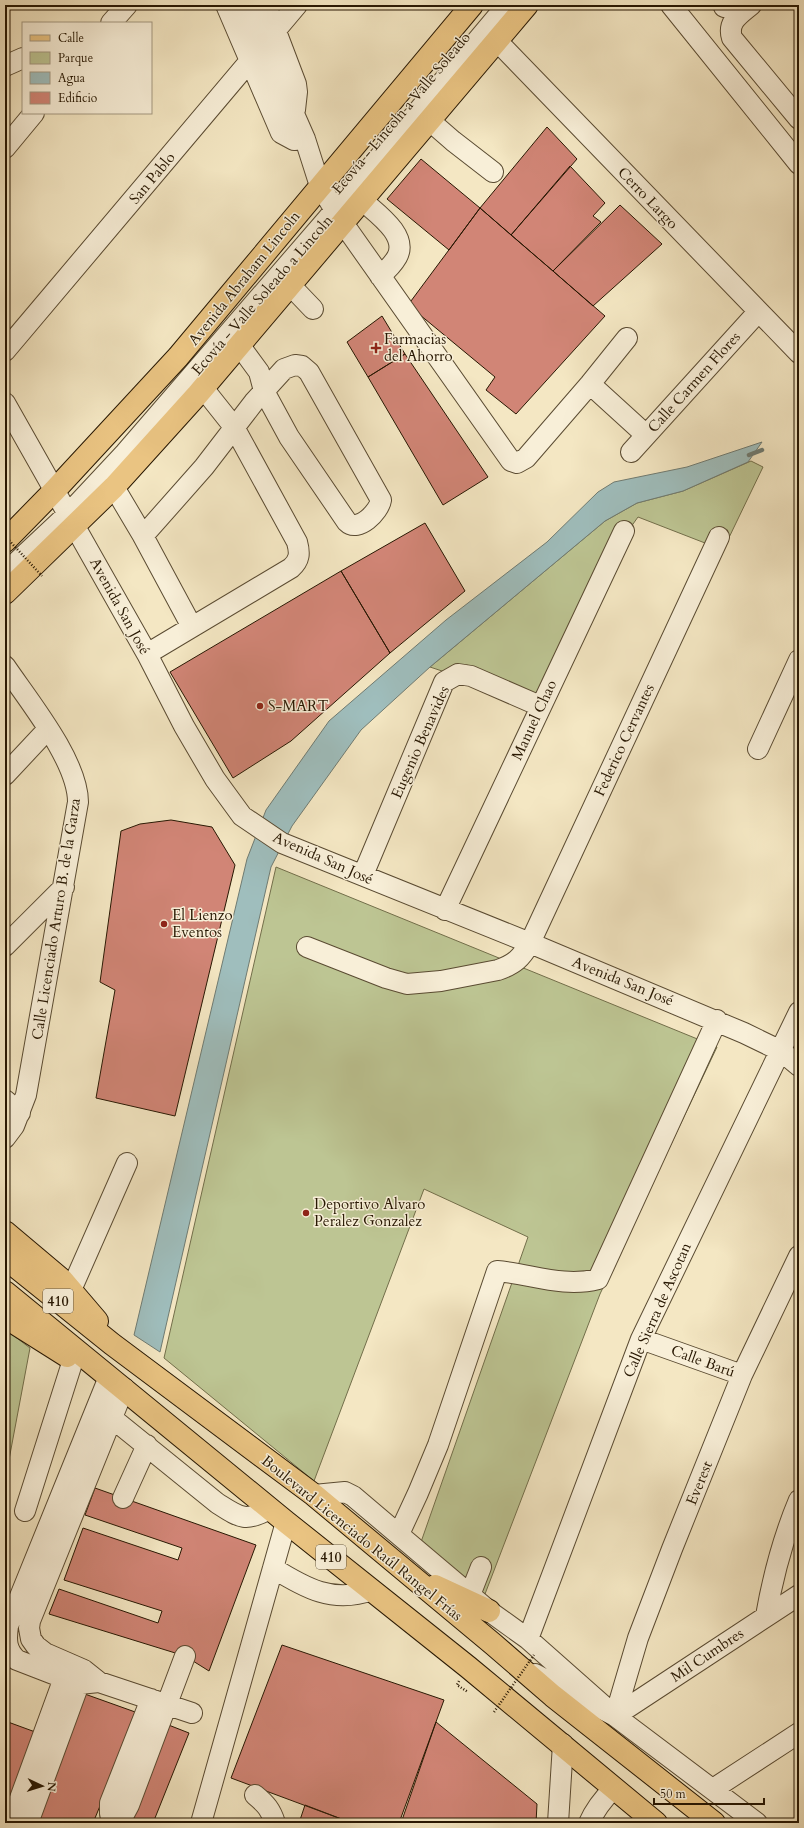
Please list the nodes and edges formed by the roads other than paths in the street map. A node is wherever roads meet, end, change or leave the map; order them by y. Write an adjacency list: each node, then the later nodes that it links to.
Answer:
1 (127, 5): 12 (street)
2 (226, 5): 17 (street)
3 (246, 5): 15 (street)
4 (266, 5): 13 (street)
5 (298, 5): 13 (street, San Pablo)
6 (472, 5): 28 (main road, Avenida Abraham Lincoln)
7 (492, 5): 28 (street, Ecovía - Lincoln a Valle Soleado)
8 (506, 5): 28 (street, Ecovía - Valle Soleado a Lincoln)
9 (527, 5): 14 (main road)
10 (671, 5): 25 (street)
11 (751, 5): 19 (street)
12 (112, 22)
13 (276, 31): 15 (street, San Pablo); 21 (street)
14 (497, 41): 22 (main road); 32 (street, Cerro Largo)
15 (264, 47): 17 (street, San Pablo); 21 (street)
16 (22, 58): 18 (street)
17 (250, 63): 23 (street); 35 (street, San Pablo)
18 (5, 66)
19 (797, 111)
20 (33, 114): 24 (street)
21 (294, 114): 23 (street)
22 (430, 121): 26 (street); 27 (main road)
23 (305, 139): 28 (street)
24 (5, 148)
25 (799, 164)
26 (493, 172)
27 (362, 200): 28 (main road); 29 (street)
28 (331, 205): 29 (street); 30 (main road); 45 (street, Ecovía - Valle Soleado a Lincoln); 45 (main road, Avenida Abraham Lincoln)
29 (380, 276): 37 (street)
30 (290, 284): 31 (street); 34 (main road)
31 (313, 309)
32 (758, 312): 36 (street, Cerro Largo); 42 (street, Calle Carmen Flores)
33 (627, 338): 37 (street)
34 (240, 346): 38 (main road); 39 (street)
35 (5, 351)
36 (799, 353)
37 (590, 384): 42 (street)
38 (203, 388): 41 (street); 44 (main road)
39 (264, 391): 39 (street); 41 (street)
40 (5, 403): 45 (street, Avenida San José)
41 (234, 427): 47 (street); 53 (street)
42 (646, 435): 43 (street, Calle Carmen Flores)
43 (631, 452)
44 (114, 487): 45 (main road); 47 (street)
45 (65, 509): 49 (main road, Avenida Abraham Lincoln); 50 (street); 51 (street, Ecovía - Valle Soleado a Lincoln); 52 (main road); 54 (street, Avenida San José)
46 (624, 531): 57 (street, Manuel Chao)
47 (143, 536): 53 (street)
48 (719, 537): 64 (street, Federico Cervantes)
49 (5, 541)
50 (5, 559)
51 (5, 573)
52 (5, 593)
53 (192, 627): 54 (street)
54 (147, 654): 61 (street, Avenida San José)
55 (799, 660): 59 (street)
56 (5, 666): 58 (street, Calle Licenciado Arturo B. de la Garza)
57 (540, 706): 61 (street, Eugenio Benavides); 63 (street, Manuel Chao)
58 (48, 729): 60 (street); 62 (street, Calle Licenciado Arturo B. de la Garza)
59 (758, 749)
60 (5, 775)
61 (363, 875): 63 (street, Avenida San José)
62 (64, 887): 65 (street); 72 (street, Calle Licenciado Arturo B. de la Garza)
63 (445, 910): 64 (street, Avenida San José)
64 (530, 943): 66 (street, Federico Cervantes); 68 (street, Avenida San José)
65 (5, 946)
66 (307, 947)
67 (799, 1012): 69 (street, Calle Sierra de Ascotan)
68 (717, 1020): 69 (street, Avenida San José); 94 (street)
69 (780, 1050): 70 (street, Avenida San José); 81 (street, Calle Sierra de Ascotan)
70 (799, 1066)
71 (5, 1100): 72 (street)
72 (20, 1113): 73 (street, Calle Licenciado Arturo B. de la Garza)
73 (5, 1138)
74 (127, 1163): 78 (street)
75 (5, 1232): 78 (main road)
76 (799, 1256): 84 (street, Everest)
77 (5, 1258): 82 (main road, Boulevard Licenciado Raúl Rangel Frías / 410)
78 (71, 1290): 82 (main road)
79 (5, 1292): 85 (main road, 410)
80 (5, 1317): 83 (main road)
81 (641, 1339): 84 (street, Calle Barú); 103 (street, Calle Sierra de Ascotan)
82 (112, 1344): 88 (main road, Boulevard Licenciado Raúl Rangel Frías / 410)
83 (73, 1360): 85 (main road); 92 (street)
84 (742, 1375): 108 (street, Everest)
85 (111, 1378): 86 (street); 91 (main road, 410)
86 (104, 1412): 87 (street); 105 (street)
87 (147, 1445): 89 (street); 91 (street)
88 (314, 1495): 94 (street); 97 (main road, Boulevard Licenciado Raúl Rangel Frías / 410)
89 (123, 1498)
90 (799, 1500): 102 (street)
91 (269, 1509): 93 (main road, 410)
92 (25, 1511)
93 (286, 1522): 96 (street); 98 (main road, 410)
94 (399, 1534): 99 (street)
95 (481, 1567): 99 (street)
96 (273, 1568): 98 (street); 117 (street)
97 (411, 1576): 101 (main road); 103 (main road, Boulevard Licenciado Raúl Rangel Frías / 410)
98 (372, 1590): 110 (main road, 410)
99 (470, 1595): 101 (street)
100 (799, 1595): 102 (street, Mil Cumbres)
101 (488, 1611): 103 (street)
102 (766, 1616): 108 (street, Mil Cumbres)
103 (526, 1652): 108 (street); 108 (street); 122 (main road, Boulevard Licenciado Raúl Rangel Frías / 410)
104 (185, 1656): 106 (street)
105 (79, 1676): 106 (street); 115 (street); 116 (street)
106 (159, 1701): 107 (street); 114 (street)
107 (192, 1713)
108 (615, 1716): 112 (street)
109 (799, 1733): 112 (street)
110 (563, 1744): 111 (main road, 410); 119 (street)
111 (614, 1788): 120 (street); 121 (main road, 410)
112 (712, 1789): 123 (street)
113 (255, 1795): 118 (street)
114 (116, 1822)
115 (11, 1823)
116 (28, 1823)
117 (201, 1823)
118 (275, 1823)
119 (558, 1823)
120 (589, 1823)
121 (656, 1823)
122 (714, 1823)
123 (757, 1823)

